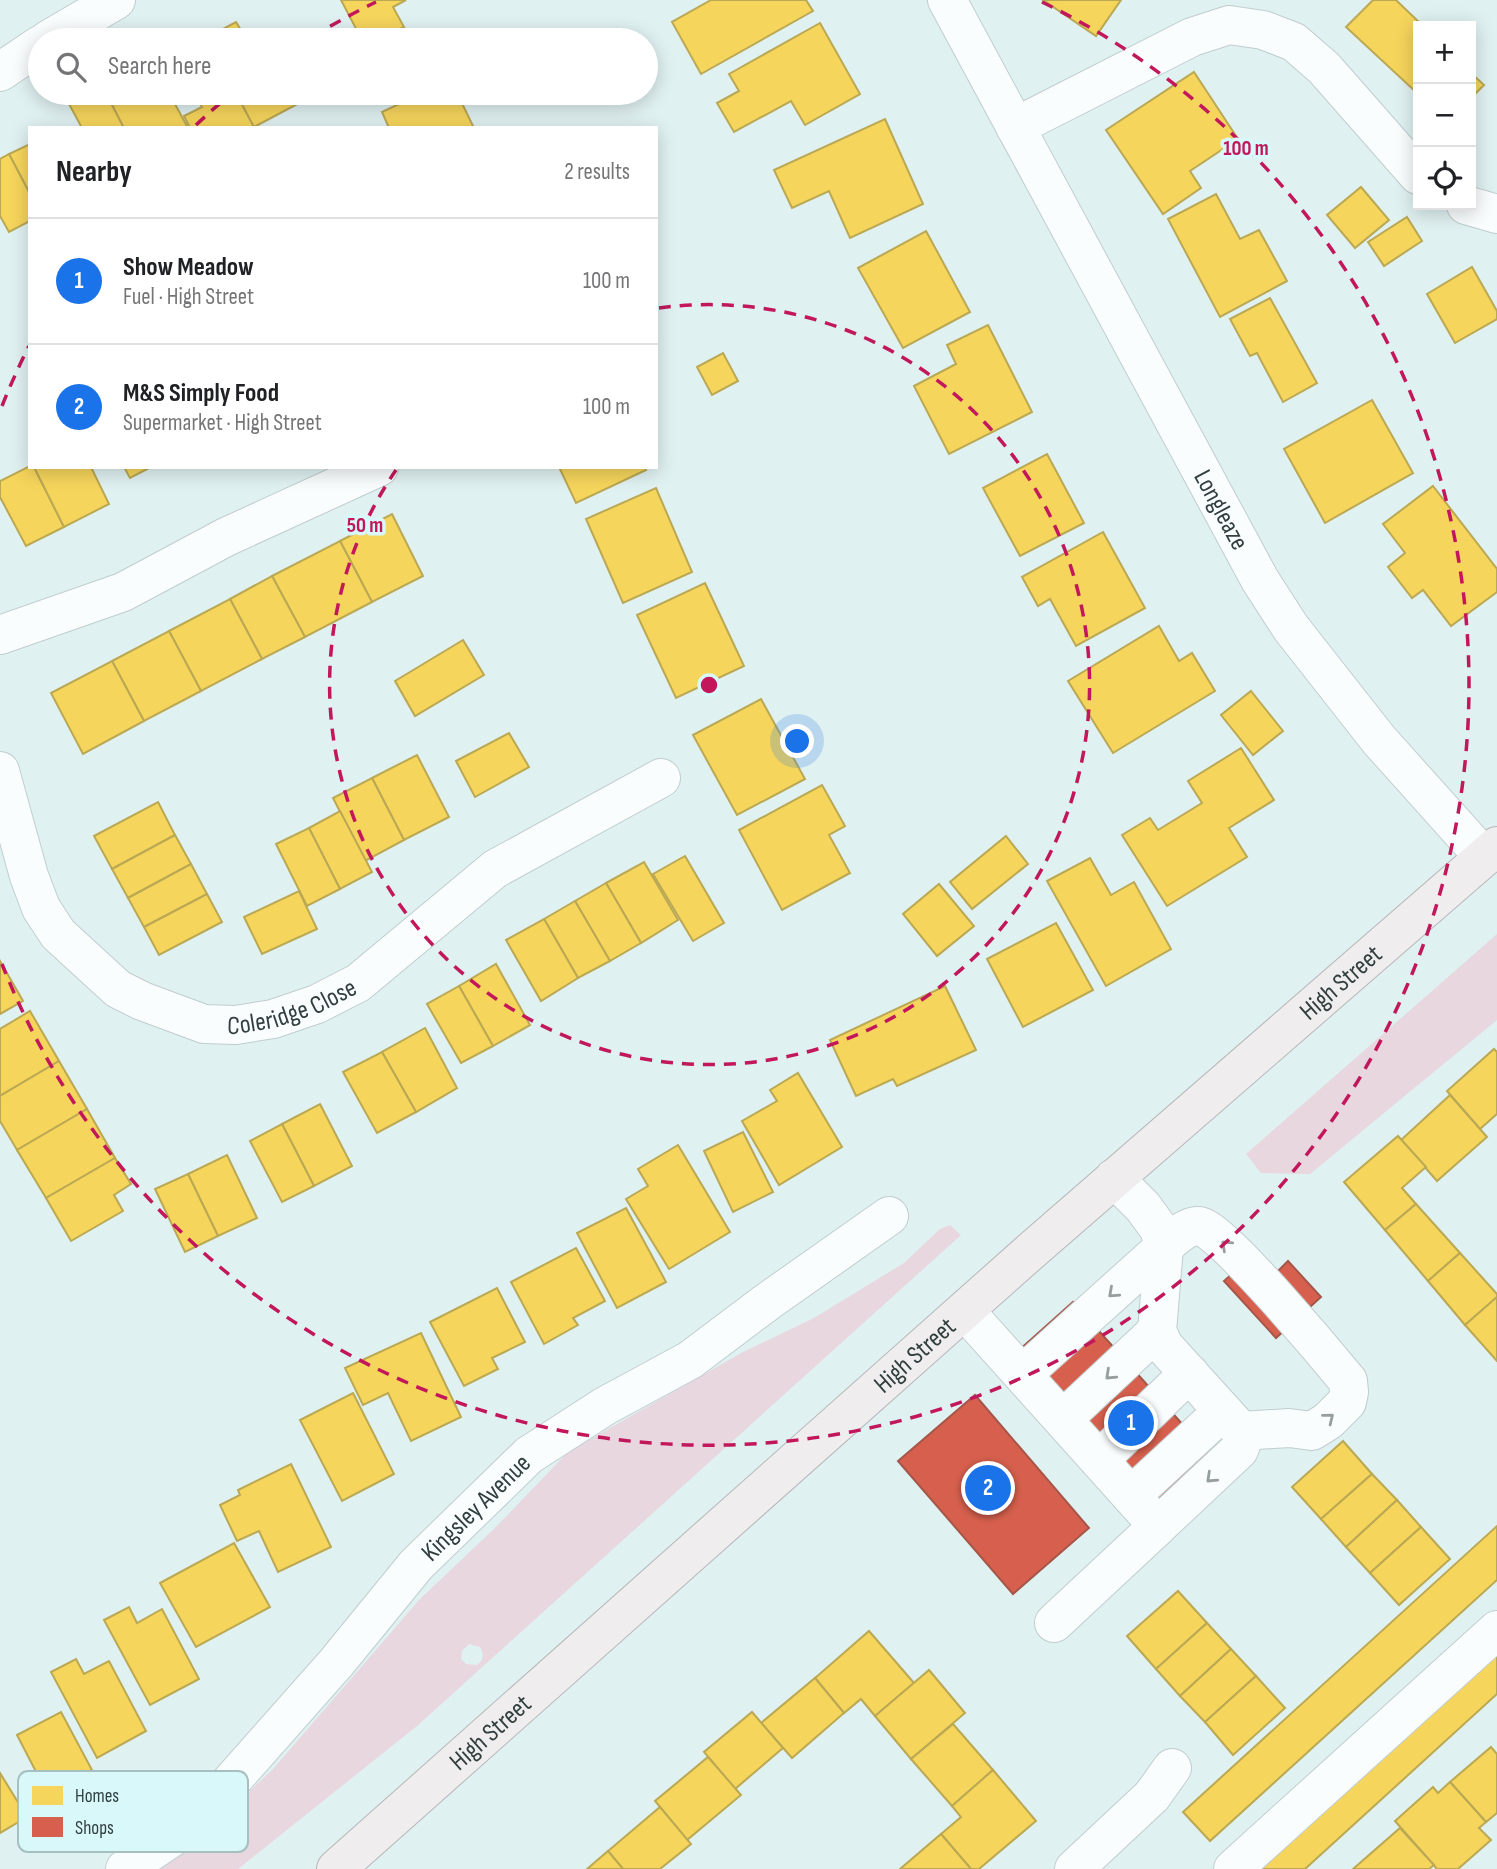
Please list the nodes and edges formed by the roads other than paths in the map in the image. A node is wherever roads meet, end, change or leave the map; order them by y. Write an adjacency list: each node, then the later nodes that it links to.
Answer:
1 (116, 0): 3 (street)
2 (947, 0): 6 (street, Longleaze)
3 (68, 28)
4 (28, 53): 5 (street)
5 (0, 72)
6 (1015, 127): 7 (street); 14 (street, Longleaze)
7 (1413, 169)
8 (1476, 208): 9 (street)
9 (1497, 214)
10 (375, 469): 11 (street)
11 (0, 635)
12 (0, 771): 13 (street, Coleridge Close)
13 (661, 778)
14 (1491, 851): 15 (main road, High Street)
15 (1114, 1178): 17 (street); 18 (main road, High Street)
16 (889, 1216): 30 (street, Kingsley Avenue)
17 (1164, 1247): 19 (street); 21 (street, one-way to 21); 23 (street, one-way to 17)
18 (965, 1311): 21 (street); 33 (main road, High Street)
19 (1157, 1331): 20 (street); 22 (street, one-way to 22)
20 (1189, 1373): 23 (street); 24 (street)
21 (1023, 1374): 22 (street)
22 (1063, 1419): 24 (street)
23 (1232, 1421): 25 (street); 26 (street, one-way to 26)
24 (1099, 1460): 25 (street)
25 (1131, 1496): 26 (street)
26 (1158, 1525): 27 (street)
27 (1054, 1623)
28 (1497, 1630): 35 (street)
29 (1172, 1768): 34 (street)
30 (240, 1771)
31 (150, 1852): 32 (street, Kingsley Avenue)
32 (125, 1869)
33 (336, 1869)
34 (1074, 1869)
35 (1233, 1869)

